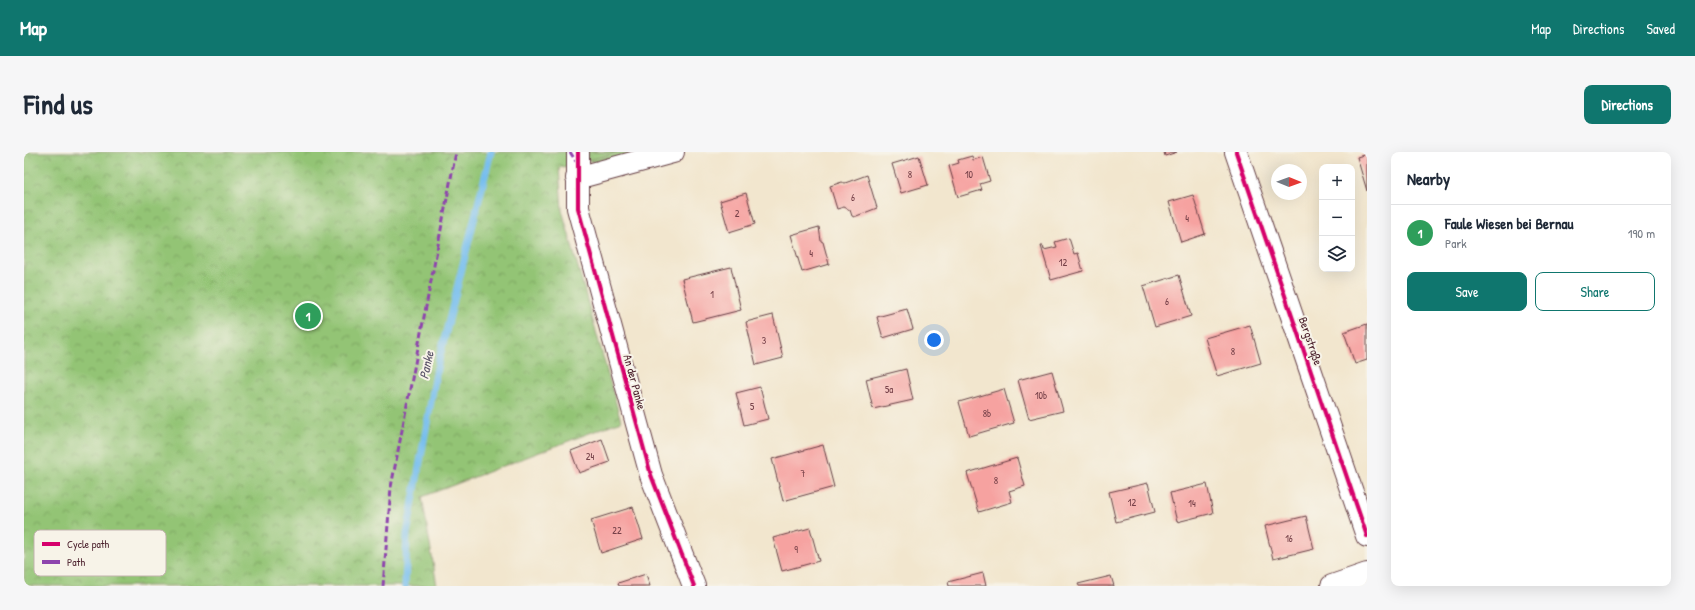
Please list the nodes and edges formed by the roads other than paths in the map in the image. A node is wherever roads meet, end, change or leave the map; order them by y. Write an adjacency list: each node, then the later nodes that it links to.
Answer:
1 (578, 152): 4 (street, An der Panke)
2 (672, 152): 4 (street)
3 (1236, 152): 5 (street, Bergstraße)
4 (577, 178): 7 (street, An der Panke)
5 (1367, 536)
6 (1367, 574): 8 (street)
7 (694, 586)
8 (1332, 586)

